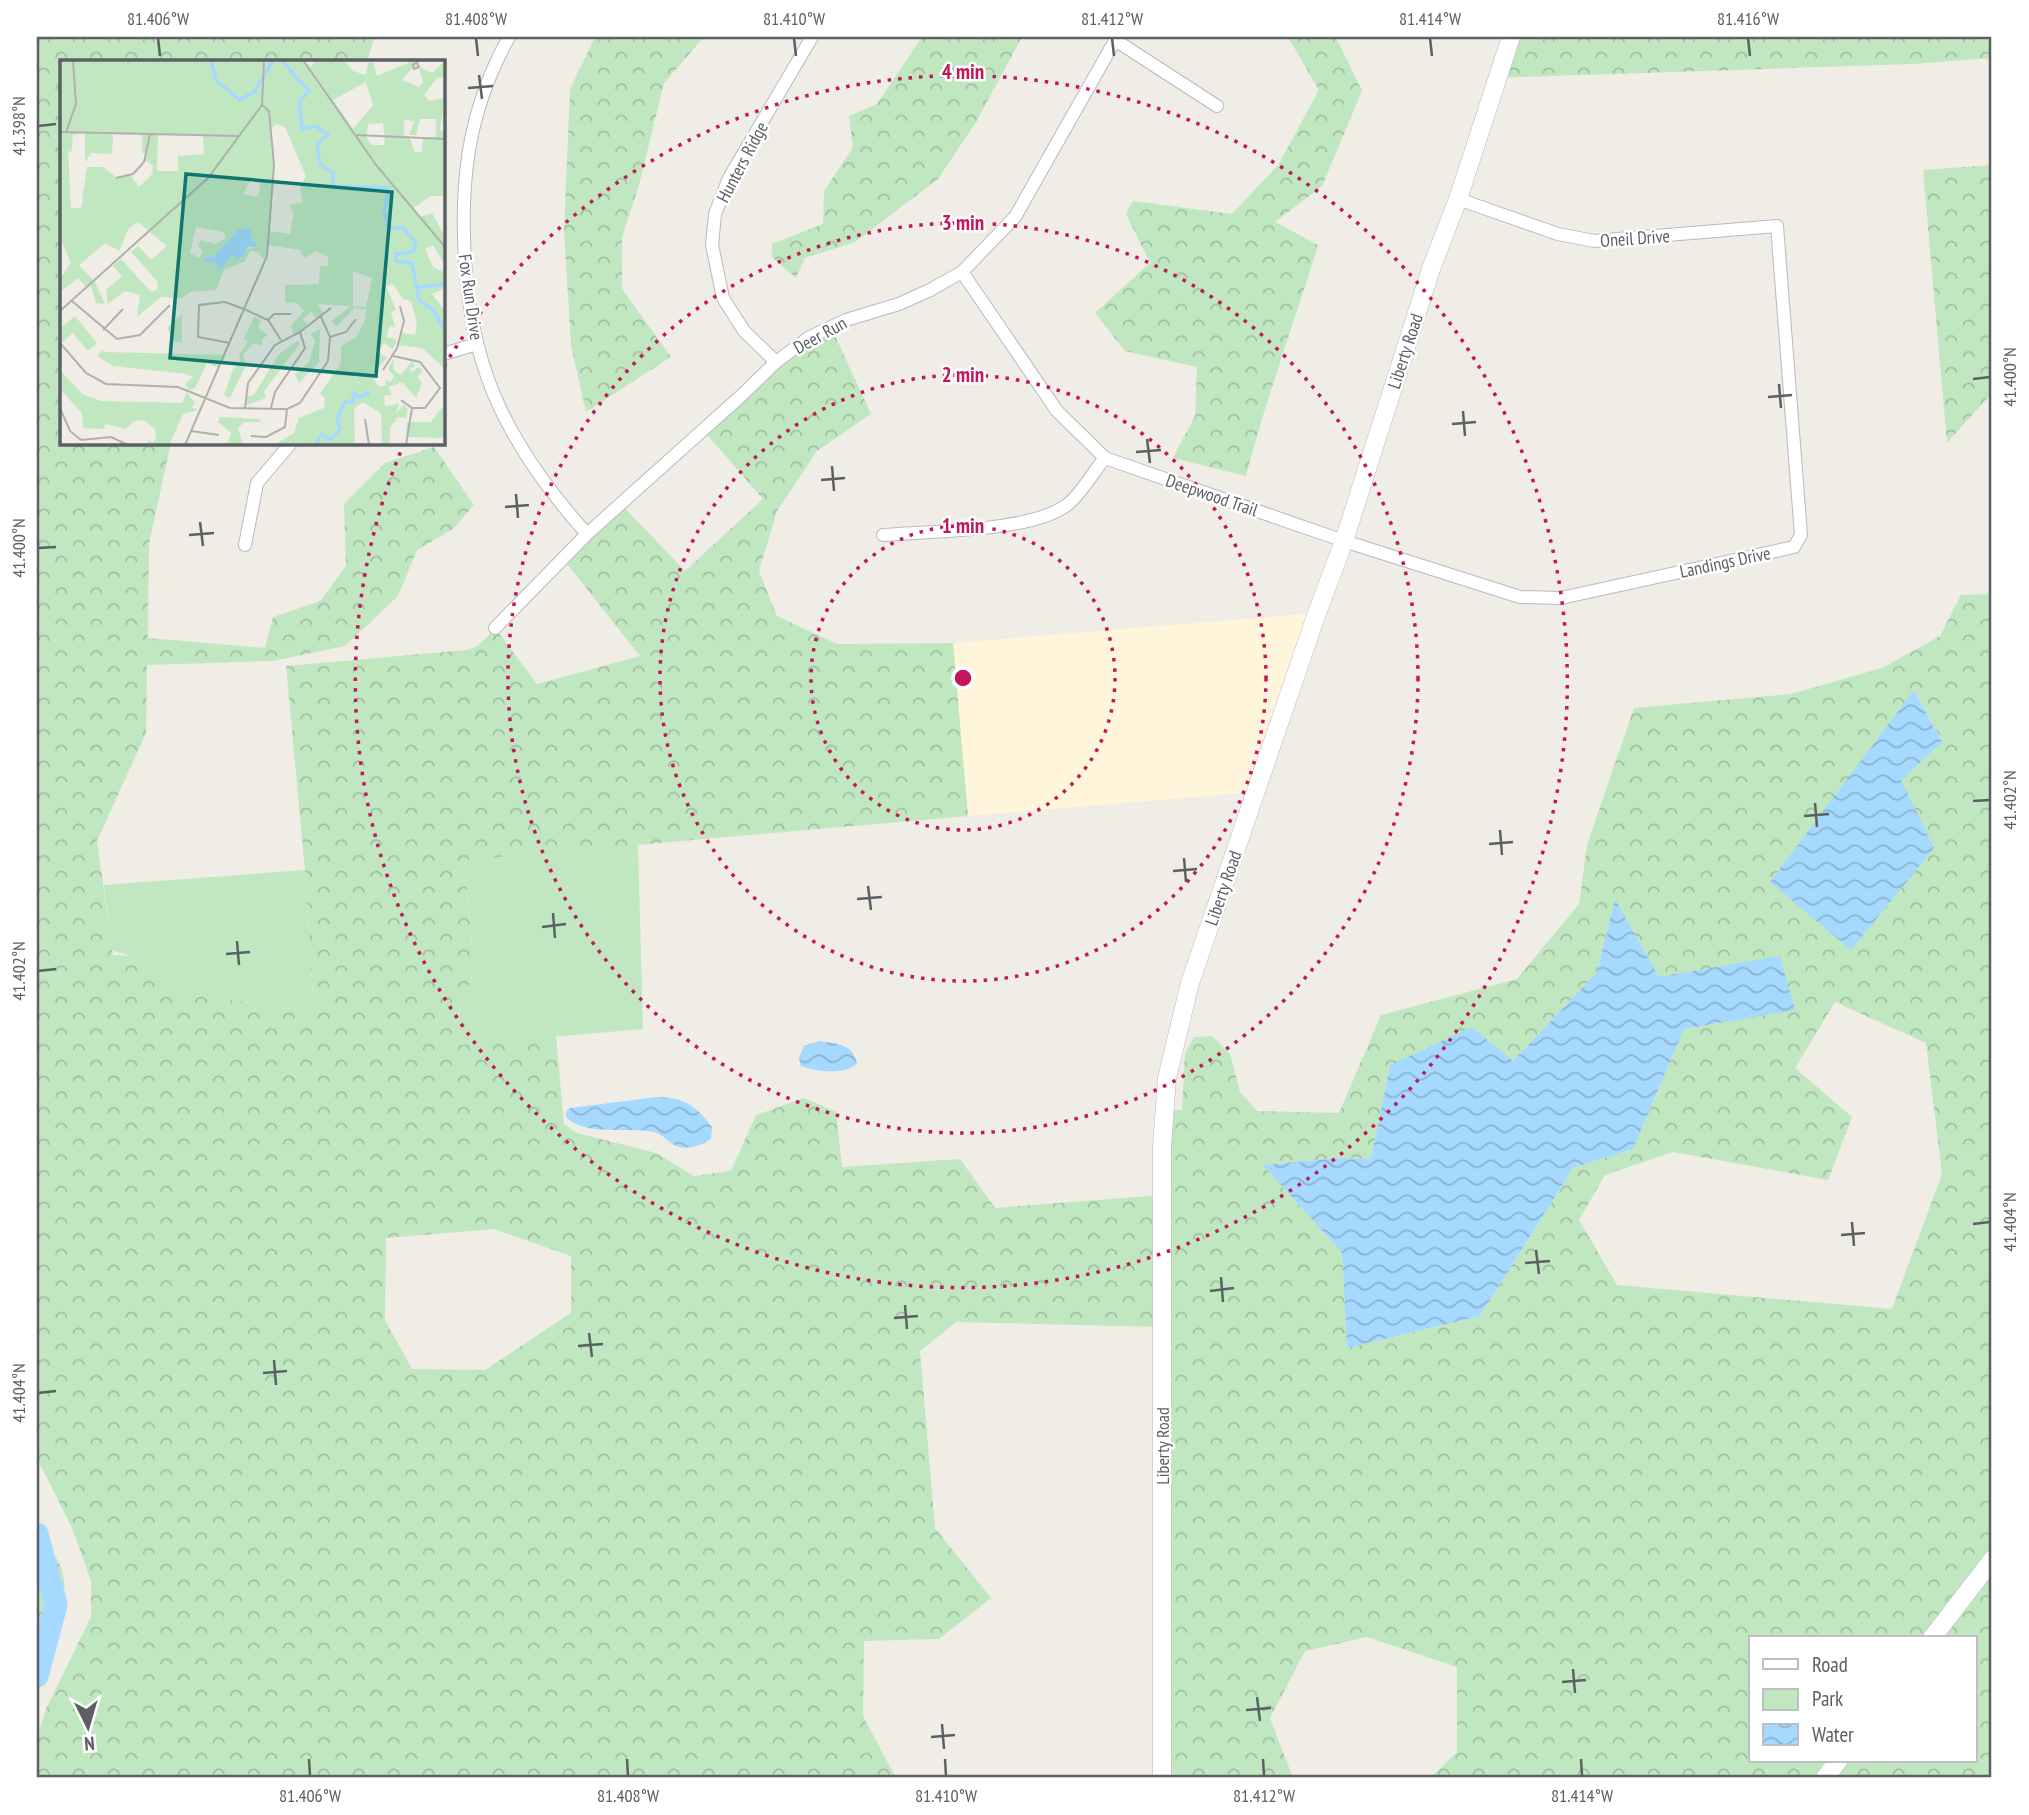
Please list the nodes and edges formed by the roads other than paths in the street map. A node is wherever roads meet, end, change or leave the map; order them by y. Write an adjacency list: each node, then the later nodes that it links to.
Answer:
1 (509, 37): 9 (street, Fox Run Drive)
2 (812, 37): 11 (street, Hunters Ridge)
3 (1511, 37): 6 (street, Liberty Road)
4 (1116, 38): 5 (street); 8 (street, Deer Run)
5 (1217, 106)
6 (1458, 200): 7 (street, Oneil Drive); 16 (street, Liberty Road)
7 (1777, 226): 16 (street, Landings Drive)
8 (962, 272): 11 (street, Deer Run); 13 (street, Deepwood Trail)
9 (477, 344): 10 (street); 14 (street, Fox Run Drive)
10 (444, 354)
11 (776, 362): 14 (street, Deer Run)
12 (290, 444): 17 (street)
13 (1105, 458): 15 (street); 16 (street, Deepwood Trail)
14 (587, 534): 18 (street, Deer Run)
15 (883, 535)
16 (1344, 541): 22 (street, Liberty Road)
17 (245, 545)
18 (495, 628)
19 (1992, 1560): 20 (street)
20 (1934, 1636)
21 (1837, 1762): 23 (street)
22 (1163, 1778)
23 (1825, 1778)

